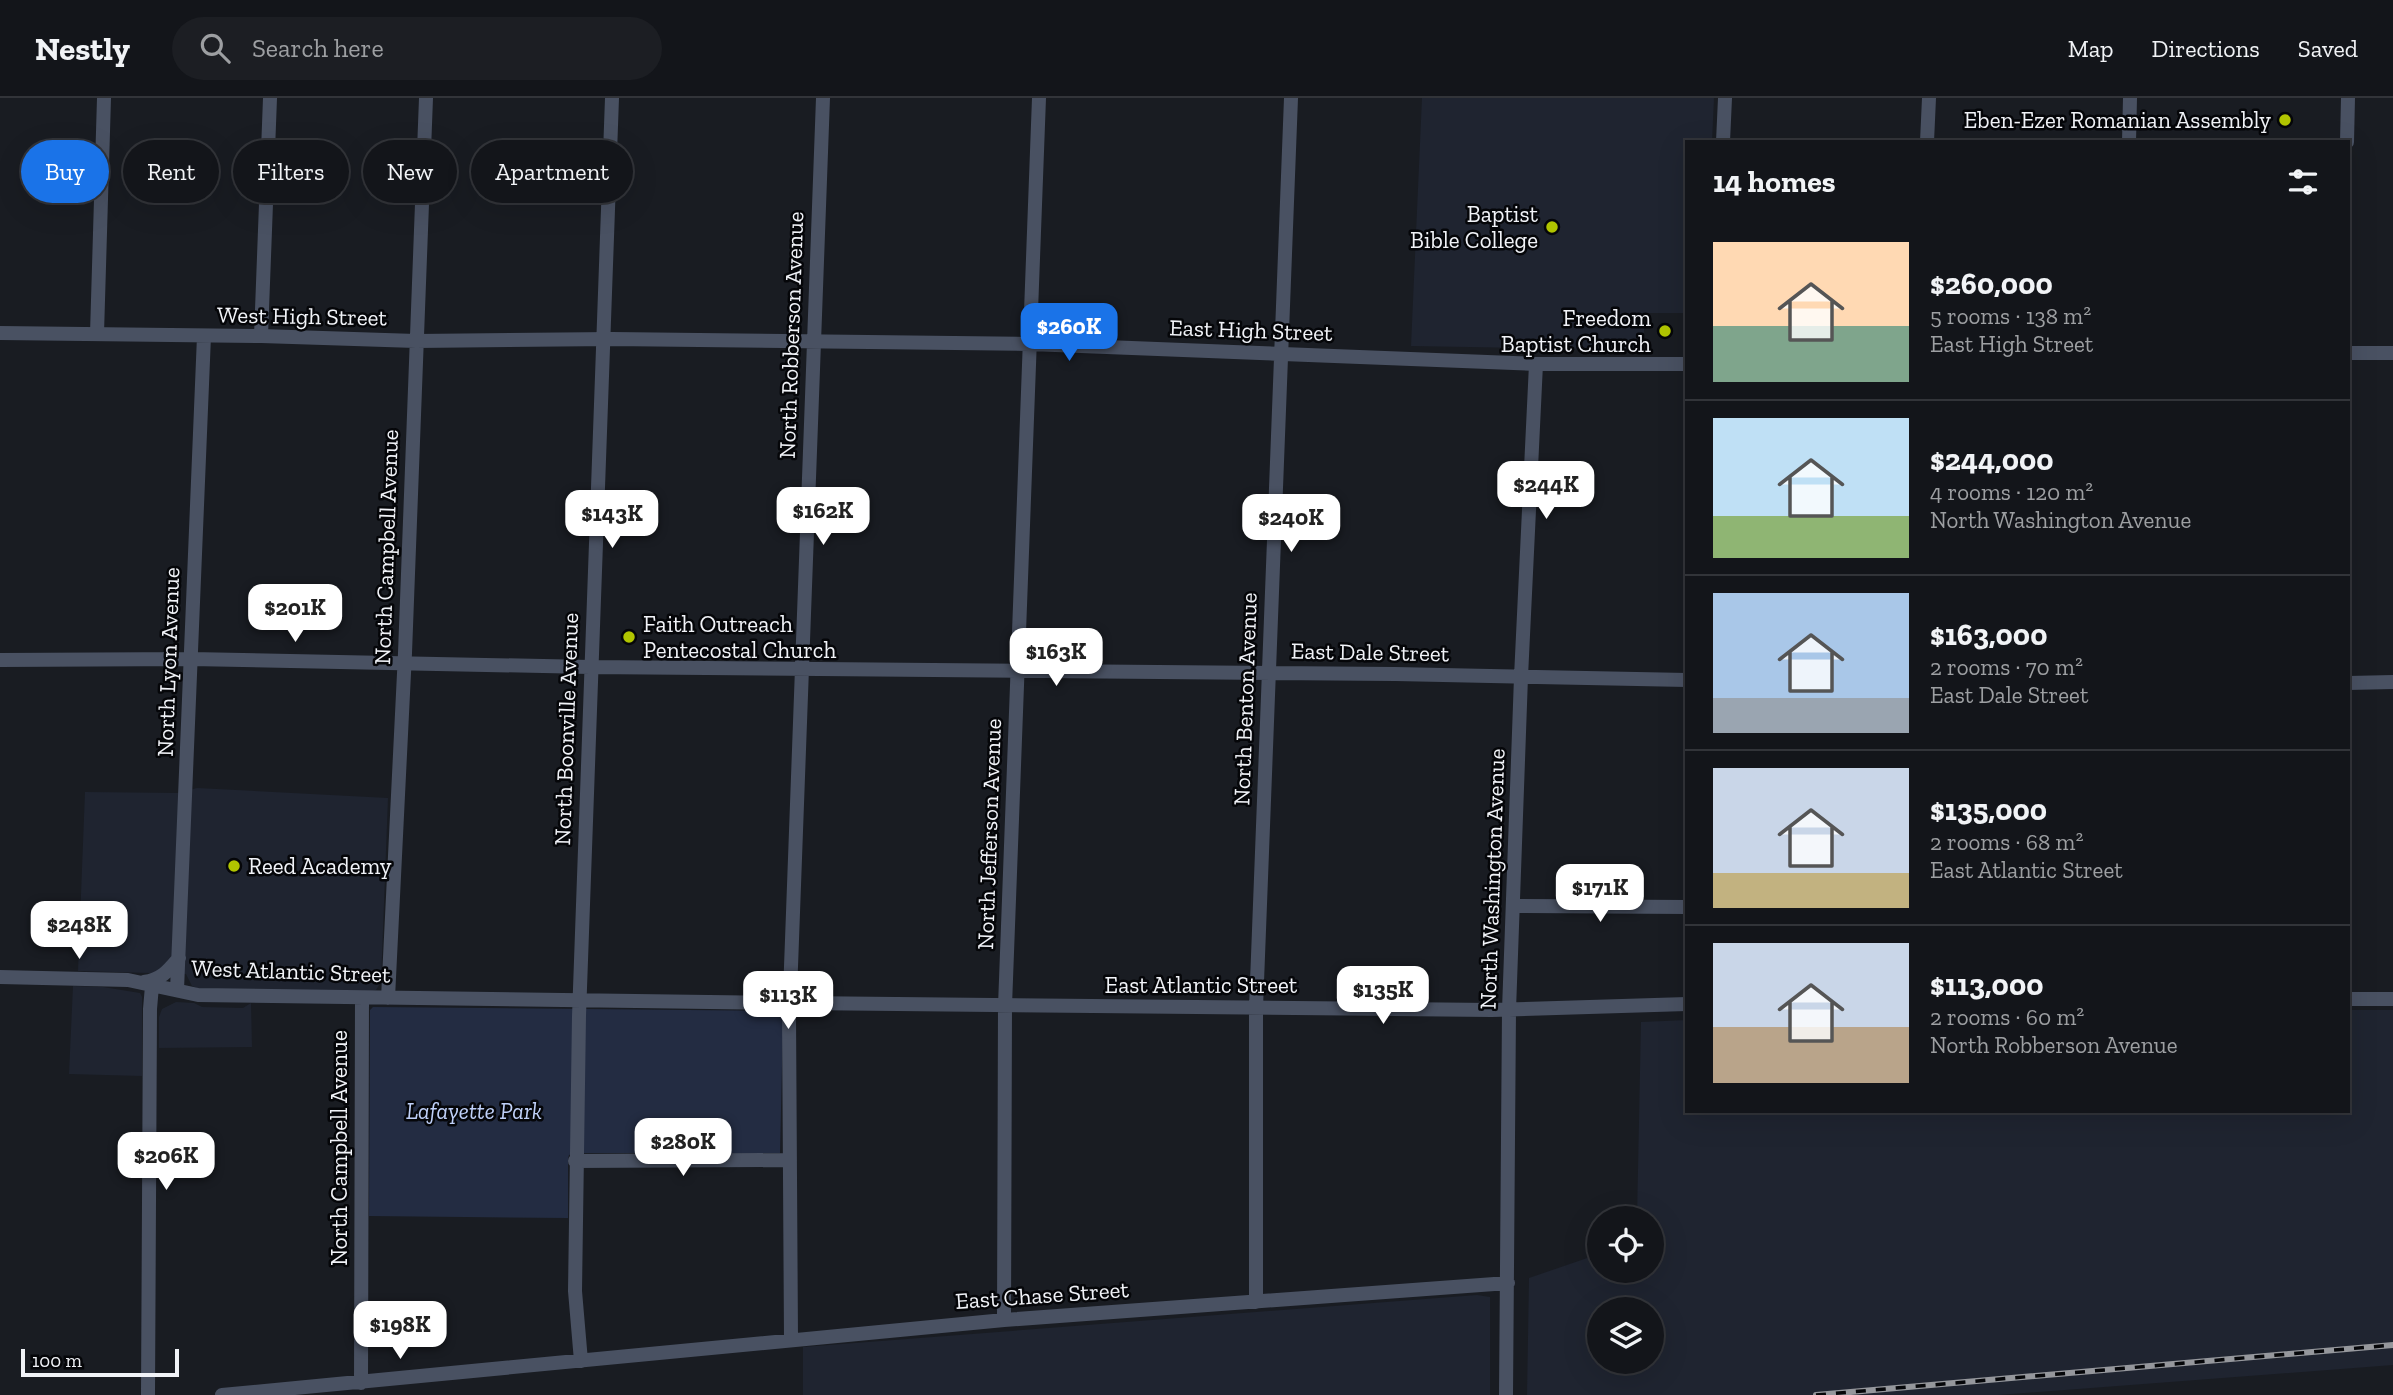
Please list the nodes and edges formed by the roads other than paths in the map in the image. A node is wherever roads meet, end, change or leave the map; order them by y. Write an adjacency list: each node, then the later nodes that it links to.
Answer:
1 (104, 98): 17 (street)
2 (270, 98): 19 (street)
3 (426, 98): 22 (street, North Campbell Avenue)
4 (612, 98): 20 (street, North Boonville Avenue)
5 (823, 98): 21 (street, North Robberson Avenue)
6 (1039, 98): 23 (street, North Jefferson Avenue)
7 (1291, 98): 25 (street, North Benton Avenue)
8 (1725, 98): 12 (street)
9 (1929, 98): 13 (street)
10 (2130, 98): 14 (street)
11 (2348, 98): 15 (street)
12 (1723, 140)
13 (1927, 140)
14 (2129, 140)
15 (2347, 140)
16 (0, 333): 17 (street, West High Street)
17 (97, 334): 18 (street, West High Street)
18 (204, 336): 19 (street, West High Street); 29 (street, North Lyon Avenue)
19 (261, 336): 22 (street, West High Street)
20 (603, 339): 21 (street, East High Street); 22 (street, West High Street); 32 (street, North Boonville Avenue)
21 (813, 340): 23 (street, East High Street); 33 (street, North Robberson Avenue)
22 (416, 341): 31 (street, North Campbell Avenue)
23 (1030, 344): 25 (street, East High Street); 34 (street, North Jefferson Avenue)
24 (2350, 353): 26 (street)
25 (1281, 354): 27 (street, East High Street); 35 (street, North Benton Avenue)
26 (2393, 354)
27 (1536, 364): 28 (street, East High Street); 36 (street, North Washington Avenue)
28 (1685, 364)
29 (191, 659): 30 (street, East Dale Street); 31 (street, East Dale Street); 42 (street, North Lyon Avenue)
30 (0, 660)
31 (404, 663): 32 (street, East Dale Street); 47 (street, North Campbell Avenue)
32 (590, 667): 33 (street, East Dale Street); 50 (street, North Boonville Avenue)
33 (801, 669): 34 (street, East Dale Street); 51 (street, North Robberson Avenue)
34 (1018, 670): 35 (street, East Dale Street); 53 (street, North Jefferson Avenue)
35 (1269, 673): 36 (street, East Dale Street); 54 (street, North Benton Avenue)
36 (1521, 677): 37 (street, East Dale Street); 40 (street, North Washington Avenue)
37 (1685, 680)
38 (2393, 682): 39 (street)
39 (2350, 683)
40 (1513, 906): 41 (street); 55 (street, North Washington Avenue)
41 (1685, 907)
42 (179, 958): 44 (street); 45 (street, North Lyon Avenue)
43 (0, 977): 44 (street, West Atlantic Street)
44 (146, 985): 45 (street, West Atlantic Street); 64 (street)
45 (177, 990): 46 (street, West Atlantic Street)
46 (362, 998): 47 (street, West Atlantic Street); 63 (street, North Campbell Avenue)
47 (388, 998): 50 (street, West Atlantic Street)
48 (2350, 999): 49 (street)
49 (2393, 999)
50 (581, 1002): 51 (street, East Atlantic Street); 57 (street, North Boonville Avenue)
51 (789, 1004): 53 (street, East Atlantic Street); 56 (street, North Robberson Avenue)
52 (1685, 1004): 55 (street, East Atlantic Street)
53 (1005, 1006): 54 (street, East Atlantic Street); 60 (street, North Jefferson Avenue)
54 (1256, 1008): 55 (street, East Atlantic Street); 59 (street, North Benton Avenue)
55 (1510, 1010): 58 (street, North Washington Avenue)
56 (790, 1160): 57 (street); 61 (street, North Robberson Avenue)
57 (575, 1161): 62 (street, North Boonville Avenue)
58 (1508, 1283): 59 (street, East Chase Street); 66 (street, North Washington Avenue)
59 (1256, 1302): 60 (street, East Chase Street)
60 (1004, 1320): 61 (street, East Chase Street)
61 (791, 1339): 62 (street, East Chase Street)
62 (581, 1361): 63 (street, East Chase Street)
63 (362, 1383): 65 (street, East Chase Street)
64 (148, 1395)
65 (222, 1395)
66 (1506, 1395)

